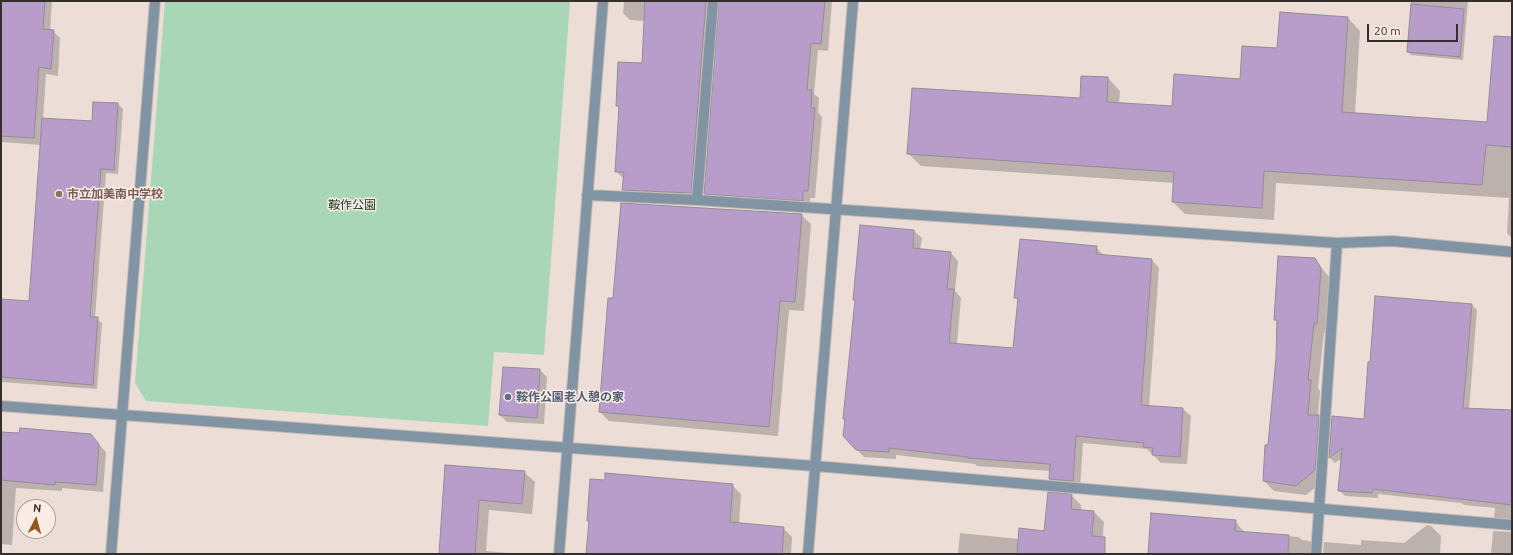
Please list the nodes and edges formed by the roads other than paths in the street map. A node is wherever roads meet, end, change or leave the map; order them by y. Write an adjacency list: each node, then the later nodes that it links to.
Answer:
1 (155, 1): 11 (street)
2 (603, 1): 5 (street)
3 (712, 1): 6 (street)
4 (852, 1): 7 (street)
5 (587, 195): 6 (street); 12 (street)
6 (697, 200): 7 (street)
7 (835, 210): 8 (street); 13 (street)
8 (1337, 244): 9 (street); 14 (street)
9 (1512, 252)
10 (1, 406): 11 (street)
11 (121, 415): 12 (street); 16 (street)
12 (566, 449): 13 (street); 17 (street)
13 (815, 466): 14 (street); 18 (street)
14 (1320, 508): 15 (street); 19 (street)
15 (1512, 525)
16 (111, 554)
17 (559, 554)
18 (808, 554)
19 (1316, 554)

